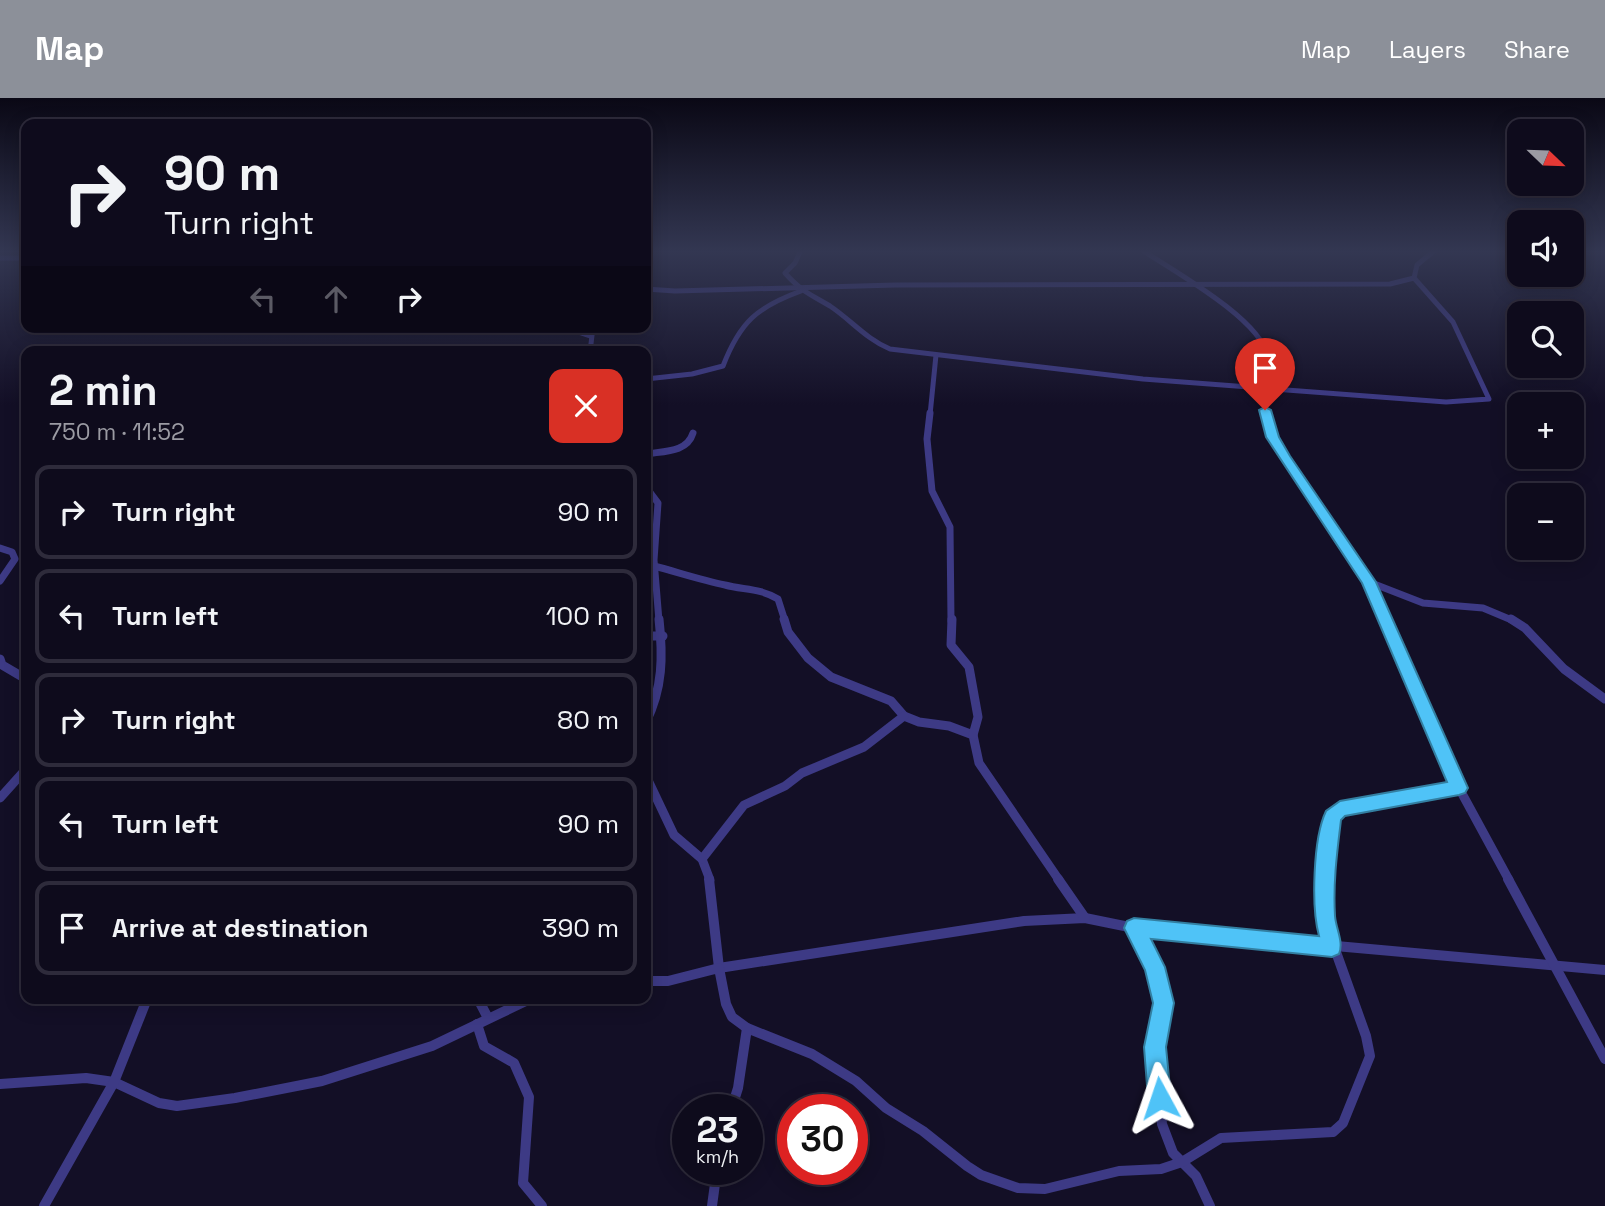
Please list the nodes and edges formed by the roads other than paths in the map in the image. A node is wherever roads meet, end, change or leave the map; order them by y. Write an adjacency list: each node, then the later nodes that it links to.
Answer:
1 (777, 302): 10 (street)
2 (821, 302): 9 (street)
3 (1222, 302): 11 (street)
4 (1436, 302): 11 (street)
5 (576, 333): 7 (street)
6 (591, 333): 7 (street)
7 (590, 336): 8 (street)
8 (590, 346)
9 (936, 355): 11 (street); 26 (street)
10 (651, 378)
11 (1266, 387): 18 (street)
12 (693, 433): 13 (street)
13 (651, 453)
14 (651, 494): 16 (street)
15 (0, 548): 17 (street)
16 (654, 566): 20 (street); 25 (street)
17 (0, 581)
18 (1369, 582): 23 (street); 29 (street)
19 (651, 636): 20 (street)
20 (663, 636): 24 (street)
21 (0, 660): 22 (street)
22 (21, 677)
23 (1605, 699)
24 (651, 713)
25 (904, 716): 26 (street); 31 (street)
26 (973, 735): 32 (street)
27 (21, 775): 30 (street)
28 (651, 787): 31 (street)
29 (1459, 788): 34 (street); 35 (street)
30 (0, 798)
31 (702, 859): 36 (street)
32 (1085, 918): 33 (street); 36 (street)
33 (1134, 928): 34 (street); 48 (street)
34 (1332, 947): 35 (street); 48 (street)
35 (1554, 964): 37 (street); 44 (street)
36 (719, 968): 38 (street); 43 (street)
37 (1605, 970)
38 (651, 981)
39 (145, 1004): 45 (street)
40 (479, 1004): 42 (street)
41 (519, 1004): 42 (street)
42 (483, 1021): 45 (street); 51 (street)
43 (747, 1028): 47 (street); 48 (street)
44 (1605, 1059)
45 (114, 1082): 46 (street); 50 (street)
46 (0, 1084)
47 (736, 1094)
48 (1182, 1162): 53 (street)
49 (715, 1185): 52 (street)
50 (44, 1206)
51 (542, 1206)
52 (712, 1206)
53 (1210, 1206)

